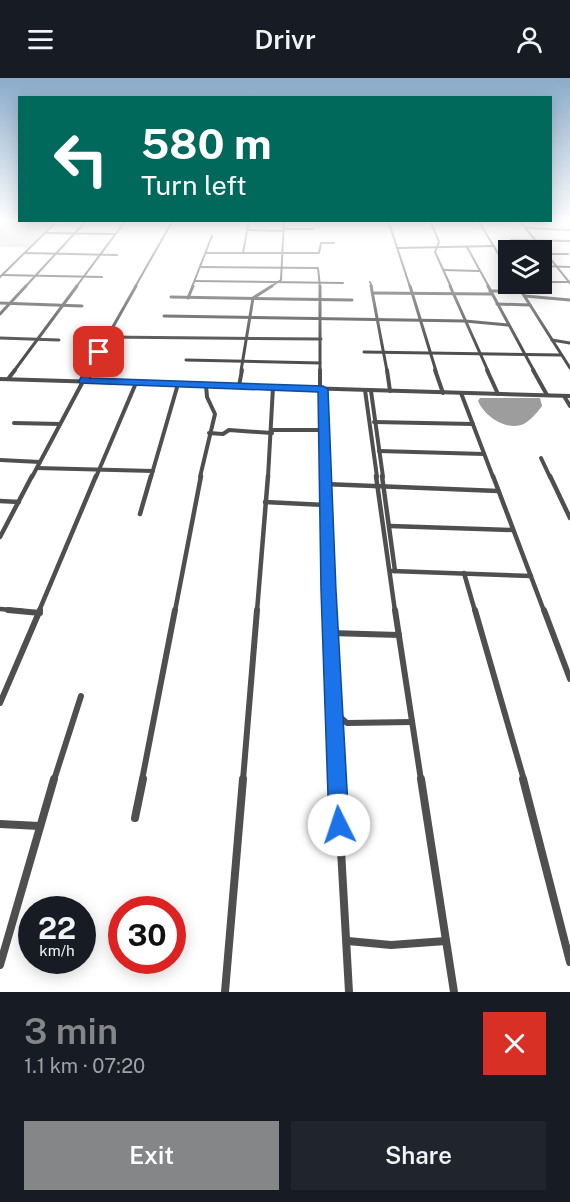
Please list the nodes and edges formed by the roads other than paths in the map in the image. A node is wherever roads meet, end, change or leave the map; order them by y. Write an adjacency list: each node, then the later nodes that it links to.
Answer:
1 (15, 263): 18 (street)
2 (48, 263): 19 (street)
3 (94, 263): 20 (street)
4 (149, 263): 55 (street)
5 (202, 263): 13 (street)
6 (282, 263): 15 (street)
7 (404, 263): 32 (street)
8 (440, 263): 16 (street)
9 (475, 263): 17 (street)
10 (553, 263): 12 (street)
11 (552, 266): 12 (street)
12 (556, 266): 14 (street); 26 (street)
13 (200, 267): 15 (street); 22 (street)
14 (570, 267)
15 (282, 268): 23 (street); 27 (street)
16 (444, 270): 17 (street); 33 (street)
17 (479, 270): 29 (street)
18 (1, 276): 19 (street)
19 (36, 276): 20 (street); 43 (street)
20 (83, 277): 21 (street); 44 (street)
21 (102, 277)
22 (195, 281): 23 (street); 36 (street)
23 (280, 282): 27 (street); 37 (street)
24 (370, 282): 31 (street)
25 (552, 282): 26 (street)
26 (570, 282)
27 (319, 283): 28 (street); 38 (street)
28 (343, 284)
29 (491, 292): 30 (street); 33 (street); 42 (street)
30 (498, 292)
31 (374, 293): 32 (street); 51 (street)
32 (411, 293): 33 (street); 52 (street)
33 (455, 294): 53 (street)
34 (525, 296): 40 (street); 45 (street)
35 (171, 297): 36 (street)
36 (188, 298): 37 (street)
37 (253, 298): 38 (street); 49 (street)
38 (321, 299): 39 (street); 50 (street)
39 (352, 300)
40 (570, 300)
41 (0, 303): 43 (street)
42 (497, 304): 45 (street); 54 (street)
43 (9, 305): 44 (street); 47 (street)
44 (62, 305): 46 (street); 58 (street)
45 (530, 305): 61 (street)
46 (82, 306)
47 (0, 314)
48 (164, 316): 49 (street)
49 (249, 317): 50 (street); 56 (street)
50 (321, 317): 51 (street); 59 (street)
51 (377, 320): 52 (street); 64 (street)
52 (419, 320): 53 (street); 65 (street)
53 (465, 321): 54 (street); 66 (street)
54 (508, 325): 67 (street)
55 (106, 337): 56 (street); 75 (street)
56 (246, 337): 59 (street); 70 (street)
57 (0, 338): 58 (street)
58 (37, 339): 60 (street); 74 (street)
59 (321, 339): 71 (street)
60 (59, 340)
61 (552, 340): 62 (street); 68 (street)
62 (570, 343)
63 (364, 352): 64 (street)
64 (383, 352): 65 (street); 83 (street)
65 (430, 353): 66 (street); 84 (street)
66 (479, 354): 67 (street); 86 (street)
67 (524, 354): 68 (street); 87 (street)
68 (561, 355): 72 (street)
69 (186, 360): 70 (street)
70 (243, 361): 71 (street); 79 (street)
71 (320, 363): 81 (street)
72 (570, 368)
73 (0, 379): 74 (street)
74 (8, 379): 75 (street)
75 (84, 381): 76 (street); 93 (street)
76 (136, 383): 77 (street); 104 (street)
77 (178, 384): 78 (street); 105 (street)
78 (206, 385): 79 (street); 97 (street)
79 (239, 386): 80 (street)
80 (273, 387): 81 (street); 96 (street)
81 (321, 389): 82 (street); 95 (street)
82 (368, 391): 83 (street); 91 (street)
83 (390, 391): 84 (street)
84 (443, 393): 85 (street)
85 (461, 393): 86 (street); 94 (street)
86 (498, 394): 87 (street)
87 (547, 395): 88 (street)
88 (564, 396): 89 (street); 90 (street)
89 (570, 396)
90 (570, 406)
91 (372, 422): 94 (street); 98 (street); 107 (street)
92 (14, 423): 93 (street)
93 (60, 424): 102 (street)
94 (473, 424): 99 (street)
95 (323, 430): 96 (street); 106 (street)
96 (272, 431): 97 (street); 111 (street)
97 (209, 434): 130 (street)
98 (380, 451): 99 (street); 107 (street)
99 (484, 454): 108 (street)
100 (541, 458): 114 (street)
101 (0, 460): 102 (street)
102 (40, 462): 103 (street)
103 (37, 468): 104 (street); 110 (street)
104 (100, 469): 105 (street); 122 (street)
105 (153, 471): 113 (street)
106 (324, 484): 107 (street); 112 (street)
107 (381, 486): 108 (street); 115 (street); 118 (street)
108 (498, 491): 116 (street)
109 (0, 501): 110 (street)
110 (19, 501): 117 (street)
111 (266, 502): 112 (street); 137 (street)
112 (325, 505): 123 (street)
113 (140, 514)
114 (570, 518)
115 (390, 526): 116 (street); 118 (street)
116 (513, 530): 120 (street)
117 (0, 537)
118 (392, 571): 119 (street); 124 (street)
119 (464, 573): 120 (street); 135 (street)
120 (531, 576): 125 (street)
121 (0, 609): 122 (street)
122 (40, 613): 127 (street)
123 (330, 633): 124 (street); 128 (street)
124 (399, 635): 129 (street)
125 (570, 679)
126 (81, 696): 132 (street)
127 (0, 704)
128 (333, 711): 129 (street); 134 (street)
129 (412, 722): 133 (street)
130 (135, 818)
131 (0, 824): 132 (street)
132 (39, 826): 136 (street)
133 (446, 941): 134 (street); 139 (street)
134 (348, 942): 138 (street)
135 (570, 962)
136 (0, 965)
137 (225, 992)
138 (349, 992)
139 (454, 992)

